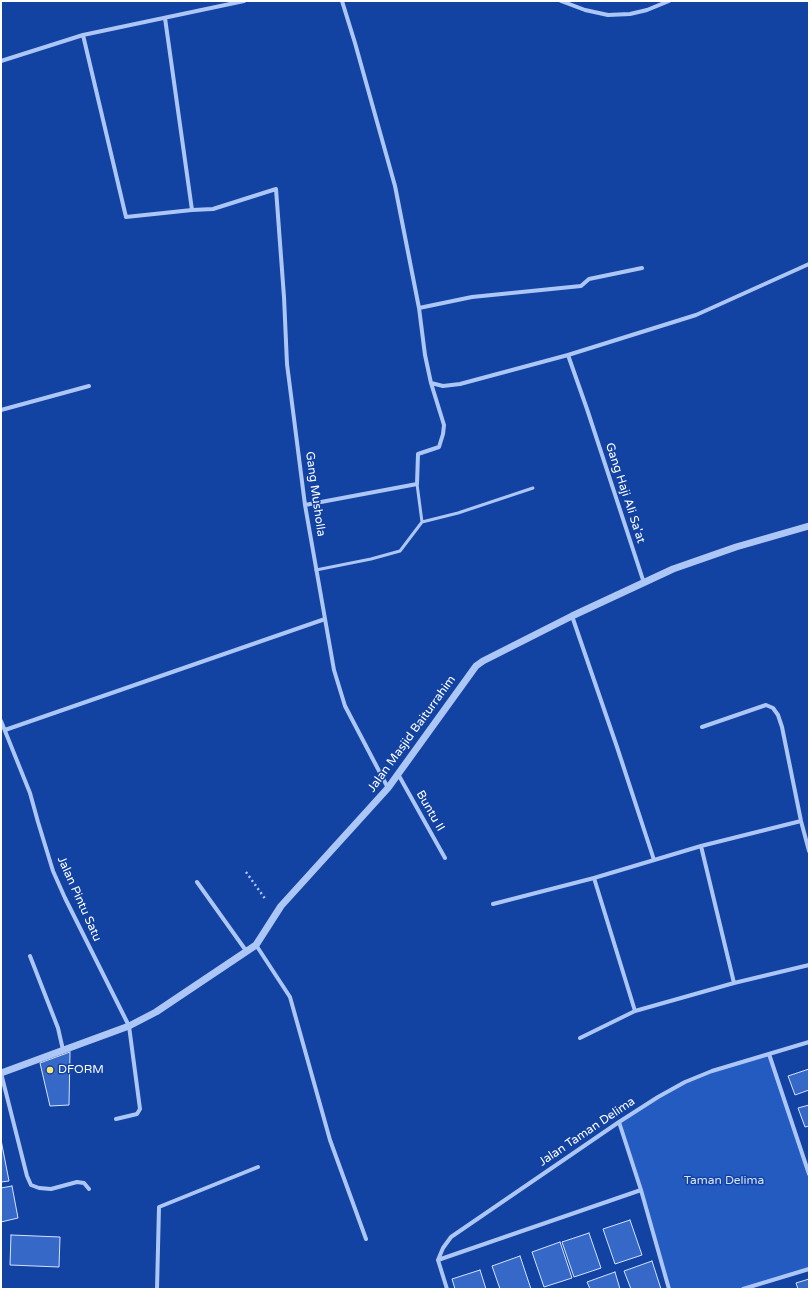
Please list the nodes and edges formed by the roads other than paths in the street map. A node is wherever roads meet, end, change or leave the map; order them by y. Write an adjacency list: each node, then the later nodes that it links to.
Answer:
1 (244, 1): 5 (street)
2 (342, 1): 11 (street)
3 (561, 1): 4 (street)
4 (669, 1)
5 (165, 18): 6 (street); 8 (street)
6 (83, 35): 7 (street); 8 (street)
7 (1, 61)
8 (192, 210): 18 (street, Gang Musholla)
9 (809, 264): 12 (street)
10 (642, 268): 11 (street)
11 (419, 308): 13 (street)
12 (568, 356): 13 (street); 22 (street, Gang Haji Ali Sa'at)
13 (431, 383): 16 (street)
14 (89, 386): 15 (street)
15 (1, 410)
16 (417, 484): 18 (street); 19 (lane)
17 (533, 488): 19 (lane)
18 (305, 505): 21 (street, Gang Musholla)
19 (422, 522): 21 (lane)
20 (809, 526): 22 (street, Jalan Masjid Baiturrahim)
21 (316, 570): 24 (street, Gang Musholla)
22 (644, 583): 23 (street, Jalan Masjid Baiturrahim)
23 (572, 616): 28 (street, Jalan Masjid Baiturrahim); 34 (street)
24 (325, 619): 27 (street); 29 (street, Gang Musholla)
25 (1, 721): 27 (street, Jalan Pintu Satu)
26 (702, 727): 30 (street)
27 (5, 730): 44 (street, Jalan Pintu Satu)
28 (398, 774): 29 (street, Jalan Masjid Baiturrahim); 33 (street, Buntu II)
29 (388, 788): 38 (street, Jalan Masjid Baiturrahim)
30 (801, 821): 31 (street); 32 (street)
31 (701, 846): 34 (street); 42 (street)
32 (809, 851)
33 (445, 858)
34 (654, 860): 35 (street)
35 (594, 878): 37 (street); 43 (street)
36 (197, 882): 39 (street)
37 (493, 904)
38 (256, 945): 39 (street, Jalan Masjid Baiturrahim); 56 (street)
39 (246, 952): 44 (street, Jalan Masjid Baiturrahim)
40 (30, 956): 47 (street)
41 (809, 965): 42 (street)
42 (734, 984): 43 (street)
43 (634, 1012): 45 (street)
44 (129, 1026): 47 (street, Jalan Masjid Baiturrahim); 50 (street, Jalan Pintu Satu)
45 (580, 1038)
46 (809, 1042): 48 (street, Jalan Taman Delima)
47 (63, 1050): 49 (street, Jalan Masjid Baiturrahim)
48 (769, 1054): 51 (street, Jalan Taman Delima); 53 (street)
49 (1, 1073): 54 (street)
50 (116, 1119)
51 (619, 1122): 55 (street); 57 (street, Jalan Taman Delima)
52 (258, 1167): 59 (street)
53 (809, 1174)
54 (89, 1189)
55 (641, 1190): 57 (street); 61 (street)
56 (366, 1239)
57 (438, 1260): 60 (street)
58 (809, 1269): 62 (street)
59 (157, 1289)
60 (447, 1289)
61 (669, 1289)
62 (743, 1289)

